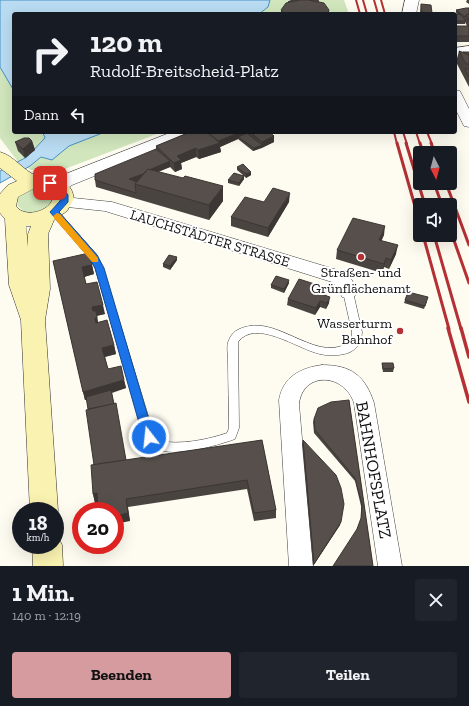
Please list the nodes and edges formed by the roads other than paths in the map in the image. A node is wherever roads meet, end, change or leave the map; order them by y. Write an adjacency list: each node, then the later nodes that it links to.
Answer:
1 (412, 0): 2 (street)
2 (409, 12)
3 (469, 51): 4 (street)
4 (457, 53)
5 (457, 98): 6 (street)
6 (469, 123)
7 (183, 134): 11 (street)
8 (0, 158): 9 (main road)
9 (34, 182): 10 (main road); 11 (main road)
10 (8, 199): 11 (main road); 13 (main road)
11 (55, 204): 12 (street, LAUCHSTÄDTER STRASSE); 12 (lane); 13 (main road)
12 (348, 292)
13 (33, 320): 14 (main road)
14 (43, 502)
15 (47, 554): 16 (main road)
16 (48, 566)
17 (301, 566): 18 (street, BAHNHOFSPLATZ)
18 (390, 566)

